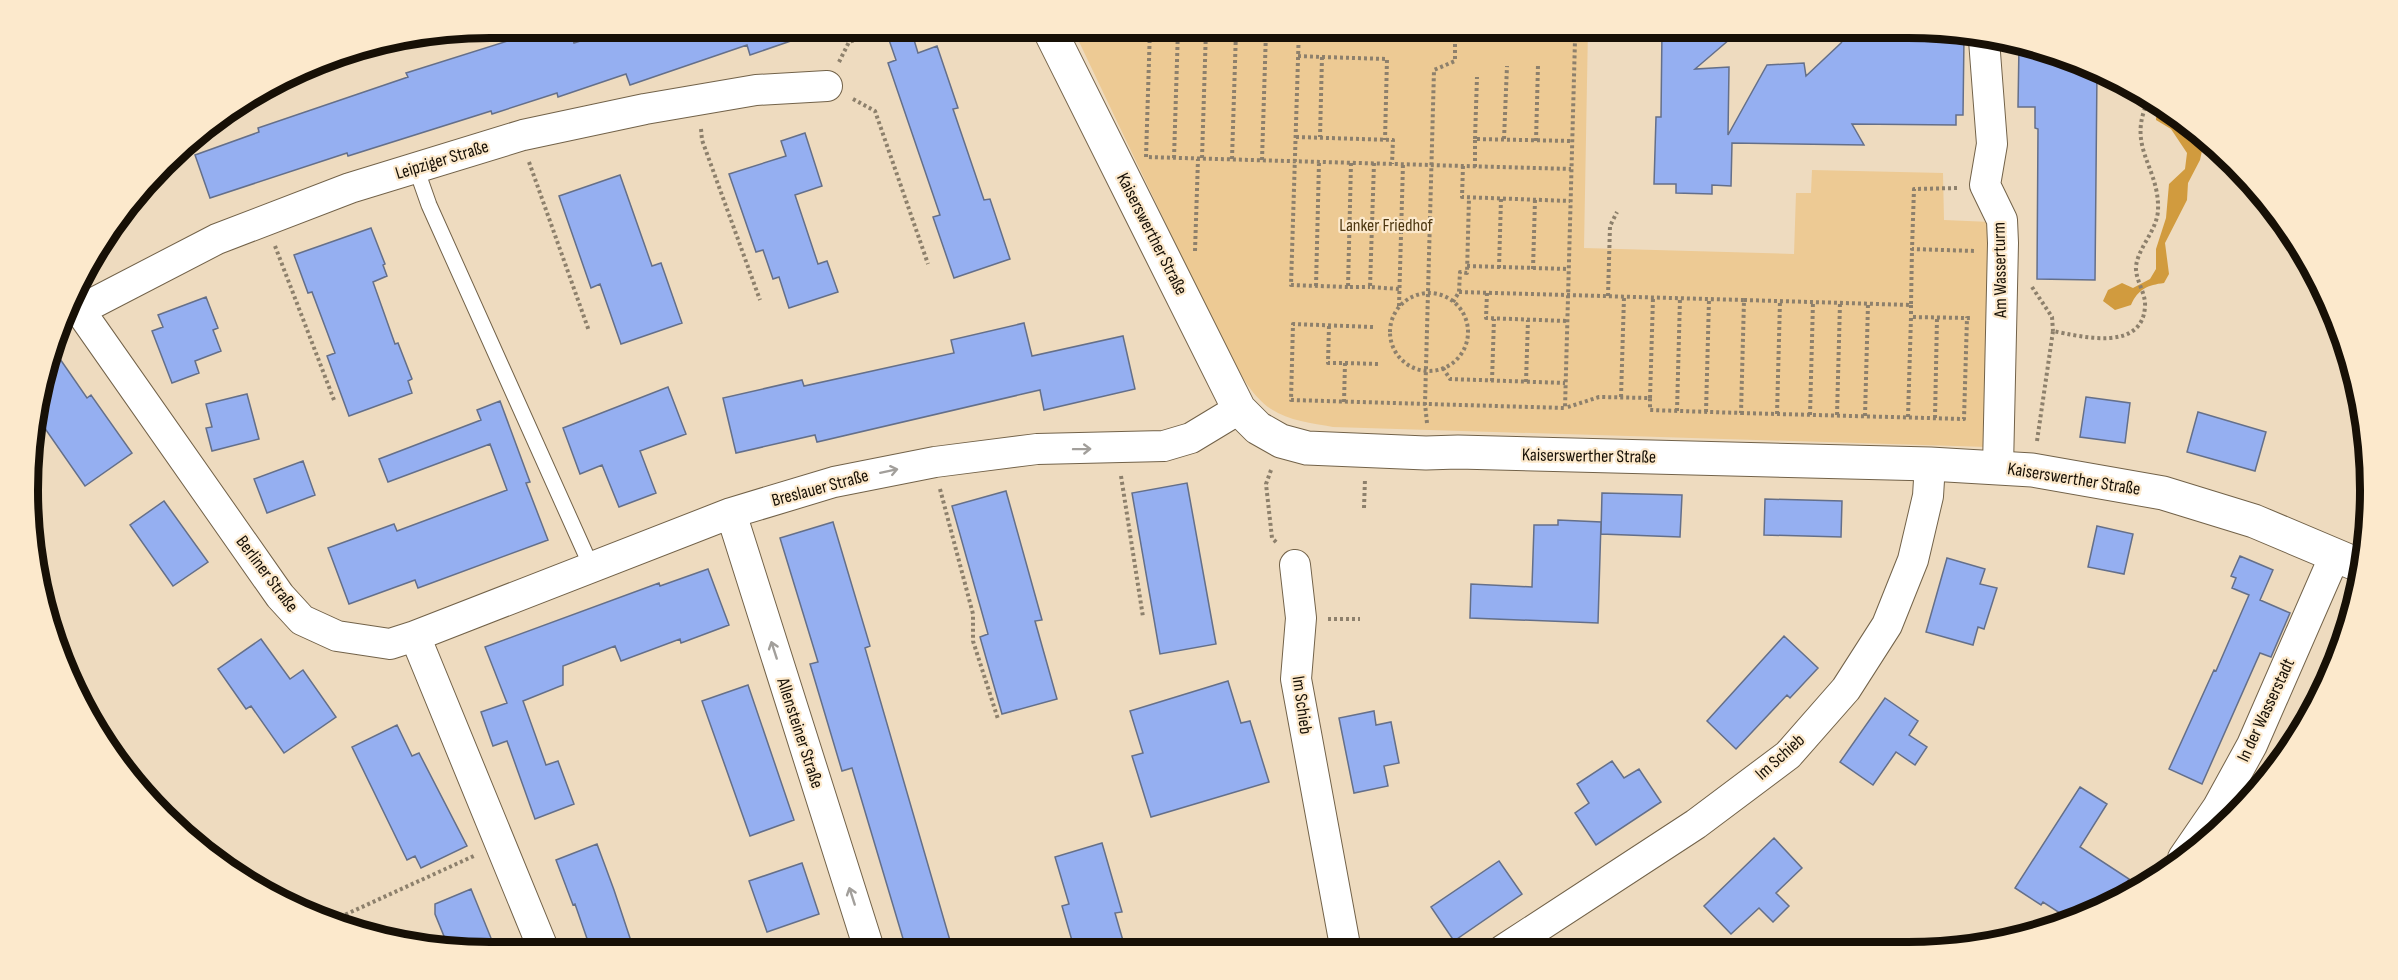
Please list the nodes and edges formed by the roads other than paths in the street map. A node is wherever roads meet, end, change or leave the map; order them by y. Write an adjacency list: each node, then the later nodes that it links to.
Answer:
1 (1054, 38): 7 (street, Kaiserswerther Straße)
2 (1984, 44): 9 (street, Am Wasserturm)
3 (827, 86): 4 (street, Leipziger Straße)
4 (416, 168): 5 (street, Leipziger Straße); 13 (lane)
5 (78, 302)
6 (77, 306): 14 (street, Berliner Straße)
7 (1239, 409): 8 (street, Kaiserswerther Straße); 10 (street, Breslauer Straße, one-way to 7)
8 (1930, 464): 9 (street, Kaiserswerther Straße); 19 (street, Im Schieb)
9 (1998, 467): 11 (street, Kaiserswerther Straße)
10 (731, 513): 13 (street, Breslauer Straße); 17 (street, Allensteiner Straße, one-way to 10)
11 (2349, 561): 15 (street, In der Wasserstadt)
12 (1295, 565): 18 (street, Im Schieb)
13 (591, 566): 14 (street, Breslauer Straße)
14 (415, 636): 16 (street)
15 (2197, 837)
16 (540, 942)
17 (867, 942)
18 (1344, 942)
19 (1515, 942)

